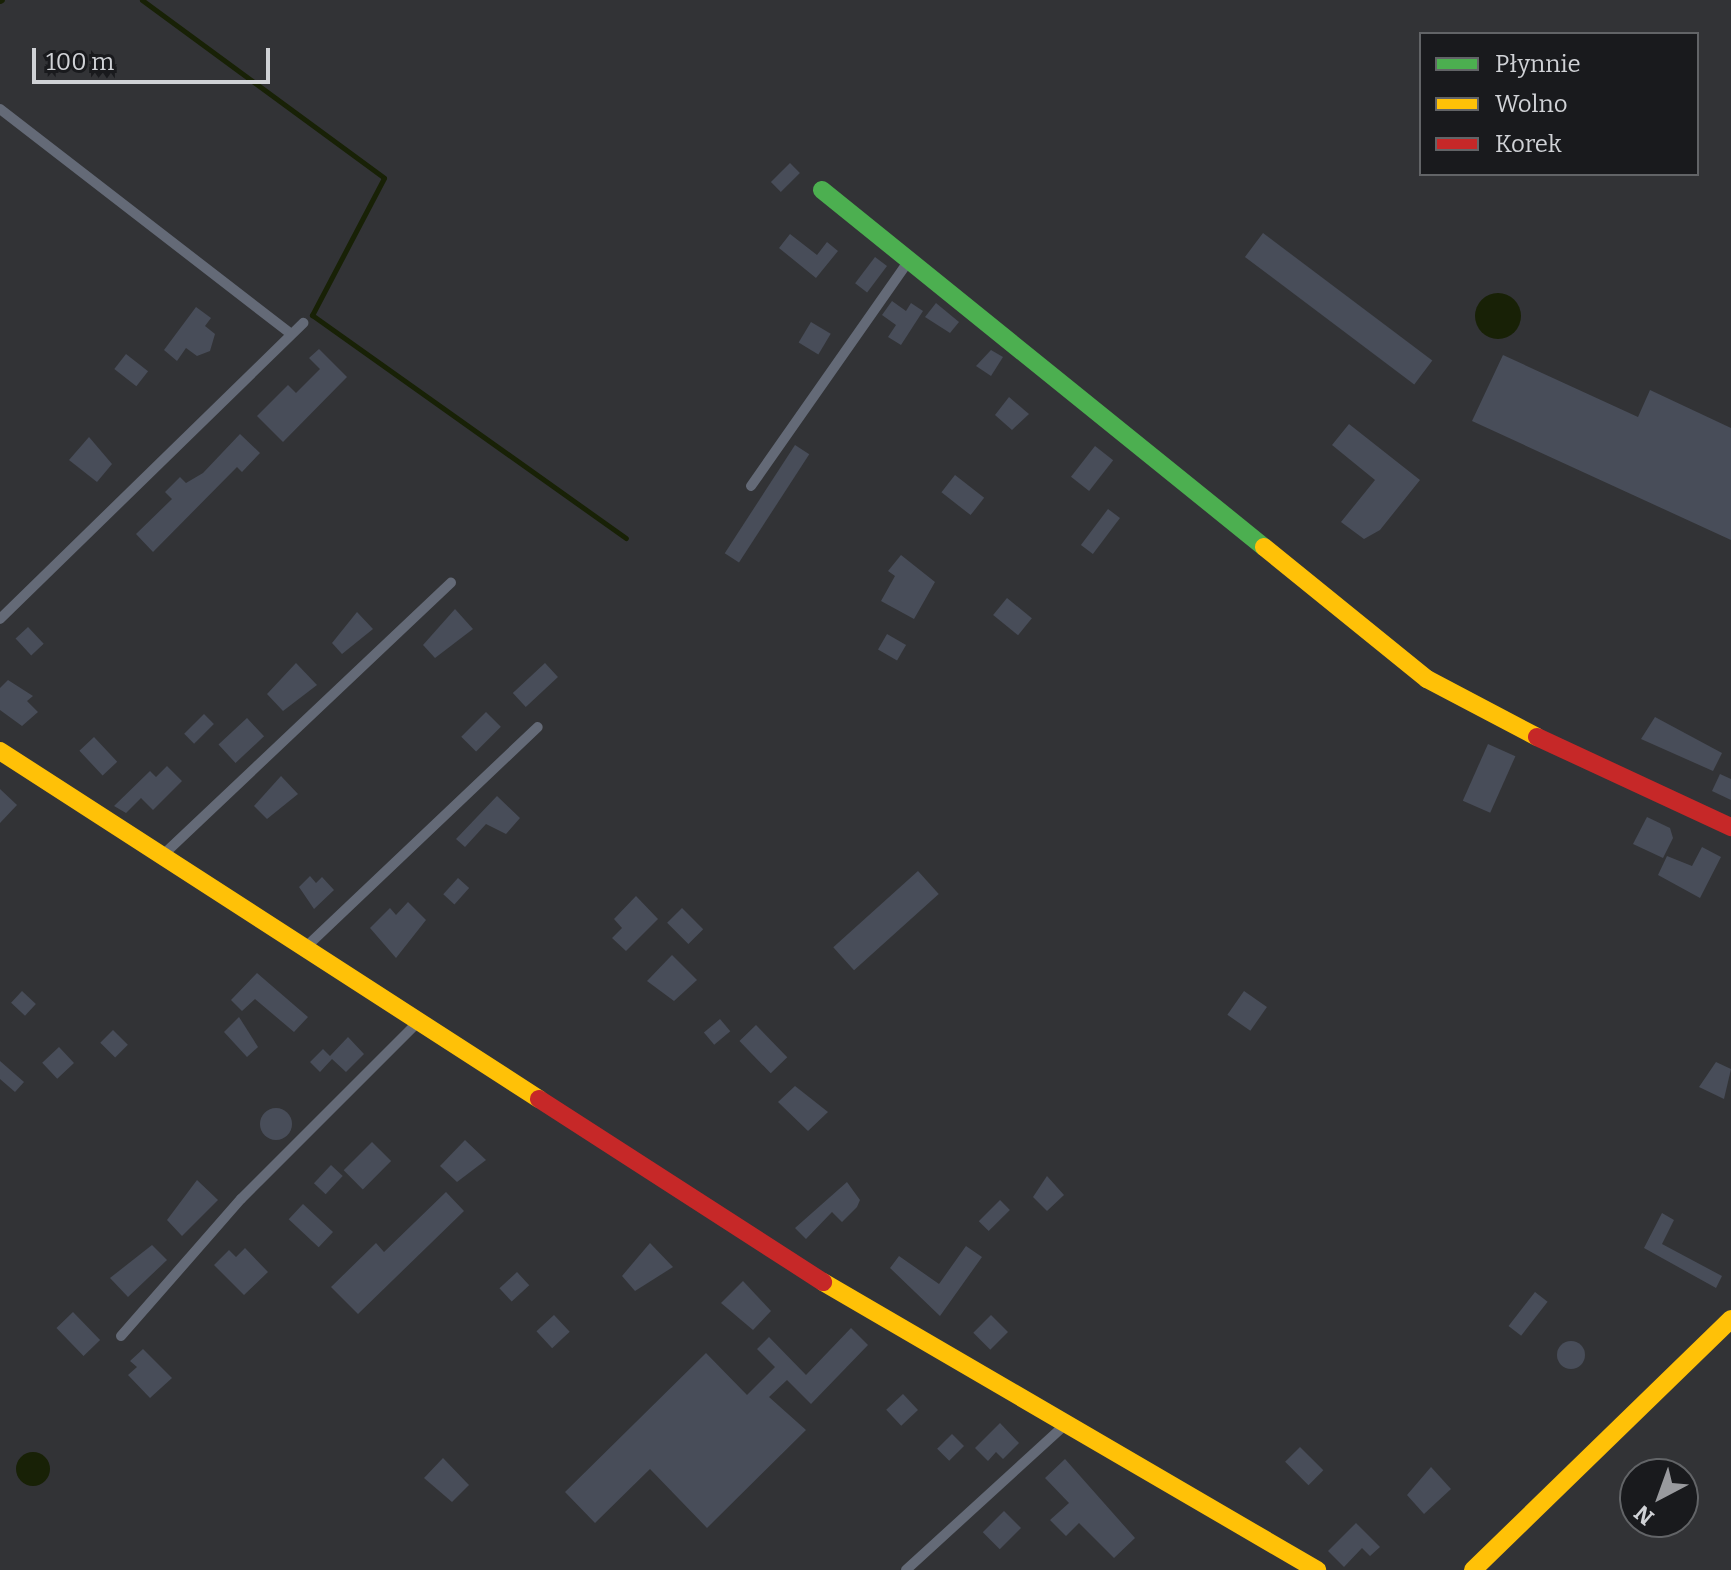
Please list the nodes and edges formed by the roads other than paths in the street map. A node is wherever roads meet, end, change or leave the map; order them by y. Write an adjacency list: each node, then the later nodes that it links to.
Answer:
1 (0, 109): 5 (lane)
2 (822, 190): 3 (street)
3 (909, 261): 6 (lane); 11 (street)
4 (303, 323): 5 (lane)
5 (291, 334): 8 (lane)
6 (751, 486)
7 (451, 583): 12 (lane)
8 (0, 619)
9 (538, 727): 13 (lane)
10 (0, 751): 12 (street)
11 (1731, 827)
12 (162, 855): 13 (street)
13 (306, 947): 14 (street)
14 (420, 1020): 16 (lane); 17 (street)
15 (1731, 1319): 20 (street)
16 (121, 1336)
17 (1067, 1424): 18 (lane); 19 (street)
18 (906, 1570)
19 (1317, 1570)
20 (1473, 1570)

